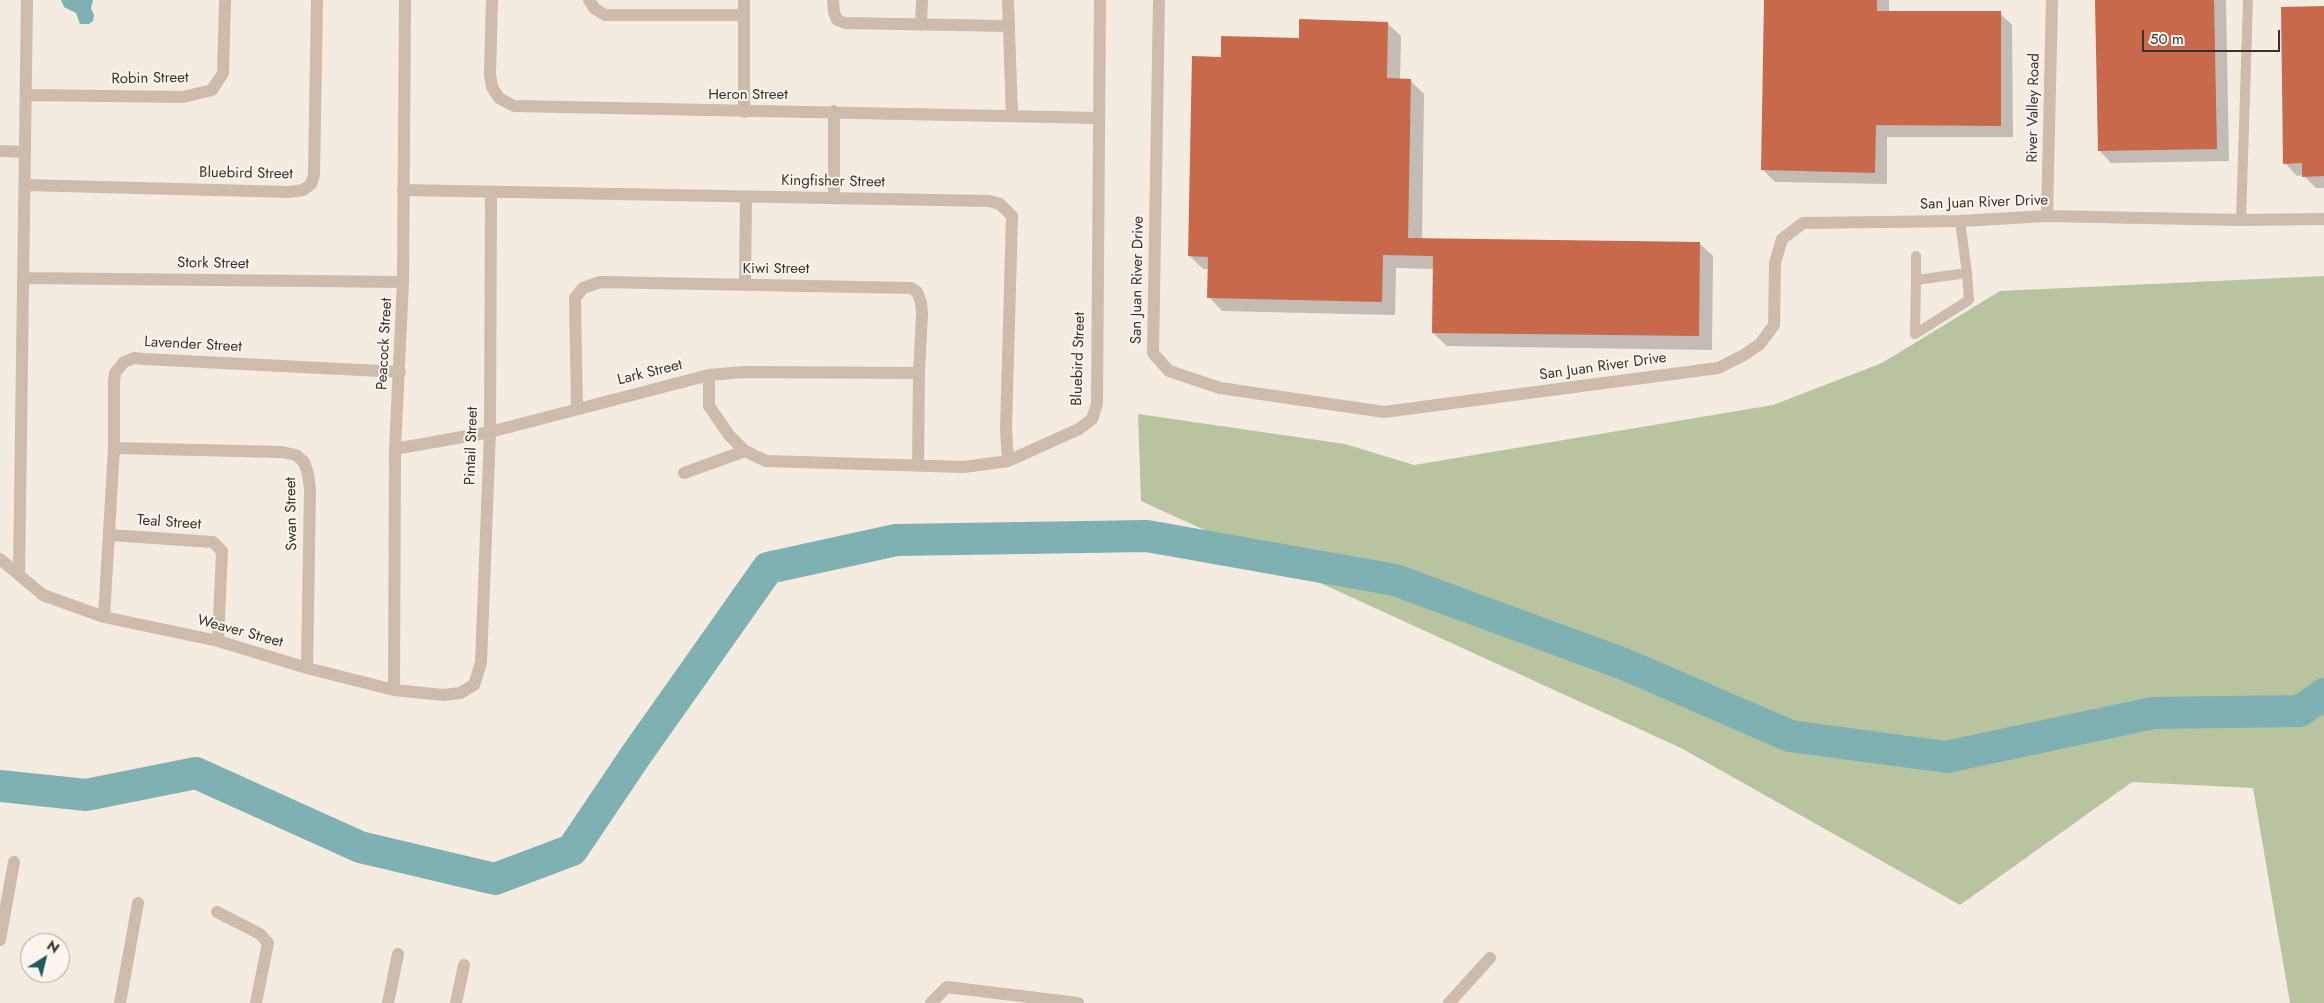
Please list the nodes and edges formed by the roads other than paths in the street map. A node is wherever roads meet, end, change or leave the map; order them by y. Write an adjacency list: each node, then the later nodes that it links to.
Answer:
1 (26, 0): 18 (street)
2 (225, 0): 18 (street, Robin Street)
3 (317, 0): 25 (street, Bluebird Street)
4 (405, 0): 26 (street, Peacock Street)
5 (492, 0): 20 (street, Heron Street)
6 (589, 0): 15 (street)
7 (744, 0): 15 (street)
8 (833, 0): 16 (street)
9 (922, 0): 16 (street)
10 (1008, 0): 17 (street)
11 (1100, 0): 22 (street, Bluebird Street)
12 (1159, 0): 33 (street, San Juan River Drive)
13 (2052, 0): 30 (street, River Valley Road)
14 (2248, 0): 32 (lane)
15 (744, 15): 20 (street)
16 (922, 25): 17 (street)
17 (1008, 26): 21 (street)
18 (26, 95): 24 (street)
19 (834, 111): 20 (street, Heron Street); 21 (street, Heron Street); 29 (street)
20 (744, 112)
21 (1012, 116): 22 (street, Heron Street)
22 (1099, 118): 48 (street, Bluebird Street)
23 (0, 151): 24 (street)
24 (25, 152): 25 (street)
25 (24, 185): 36 (street)
26 (403, 190): 27 (street, Kingfisher Street); 38 (street, Peacock Street)
27 (491, 192): 28 (street, Kingfisher Street); 44 (street, Pintail Street)
28 (746, 196): 29 (street, Kingfisher Street); 39 (street)
29 (834, 198): 48 (street, Kingfisher Street)
30 (2048, 216): 32 (street, San Juan River Drive); 33 (street, San Juan River Drive)
31 (2324, 219): 32 (street, San Juan River Drive)
32 (2240, 220)
33 (1960, 221): 35 (lane)
34 (1916, 256): 37 (lane)
35 (1967, 273): 37 (lane); 37 (lane)
36 (23, 278): 38 (street, Stork Street); 53 (street)
37 (1916, 280)
38 (403, 282): 40 (street, Peacock Street)
39 (745, 285): 41 (street, Kiwi Street); 43 (street, Kiwi Street)
40 (400, 372): 45 (street, Lavender Street); 46 (street, Peacock Street)
41 (918, 373): 42 (street, Lark Street); 49 (street, Kiwi Street)
42 (709, 375): 43 (street, Lark Street); 47 (street, Bluebird Street)
43 (577, 409): 44 (street, Lark Street)
44 (490, 432): 46 (street, Lark Street); 58 (street, Pintail Street)
45 (114, 448): 51 (street, Lavender Street); 56 (street, Swan Street)
46 (395, 449): 57 (street, Peacock Street)
47 (745, 451): 49 (street, Bluebird Street); 50 (street)
48 (1008, 461): 49 (street, Bluebird Street)
49 (918, 465)
50 (684, 473)
51 (110, 535): 54 (street, Lavender Street); 55 (street, Teal Street)
52 (0, 559): 53 (street, Weaver Street)
53 (19, 575): 54 (street, Weaver Street)
54 (104, 617): 55 (street, Weaver Street)
55 (218, 641): 56 (street, Weaver Street)
56 (307, 668): 57 (street, Weaver Street)
57 (394, 690): 58 (street, Weaver Street)
58 (460, 693)
59 (14, 862): 62 (street)
60 (138, 903): 66 (street)
61 (216, 912): 67 (street)
62 (0, 940)
63 (398, 954): 68 (street)
64 (1490, 958): 72 (street)
65 (464, 965): 69 (street)
66 (120, 1003)
67 (256, 1003)
68 (388, 1003)
69 (456, 1003)
70 (931, 1003): 71 (street)
71 (1078, 1003)
72 (1449, 1003)

